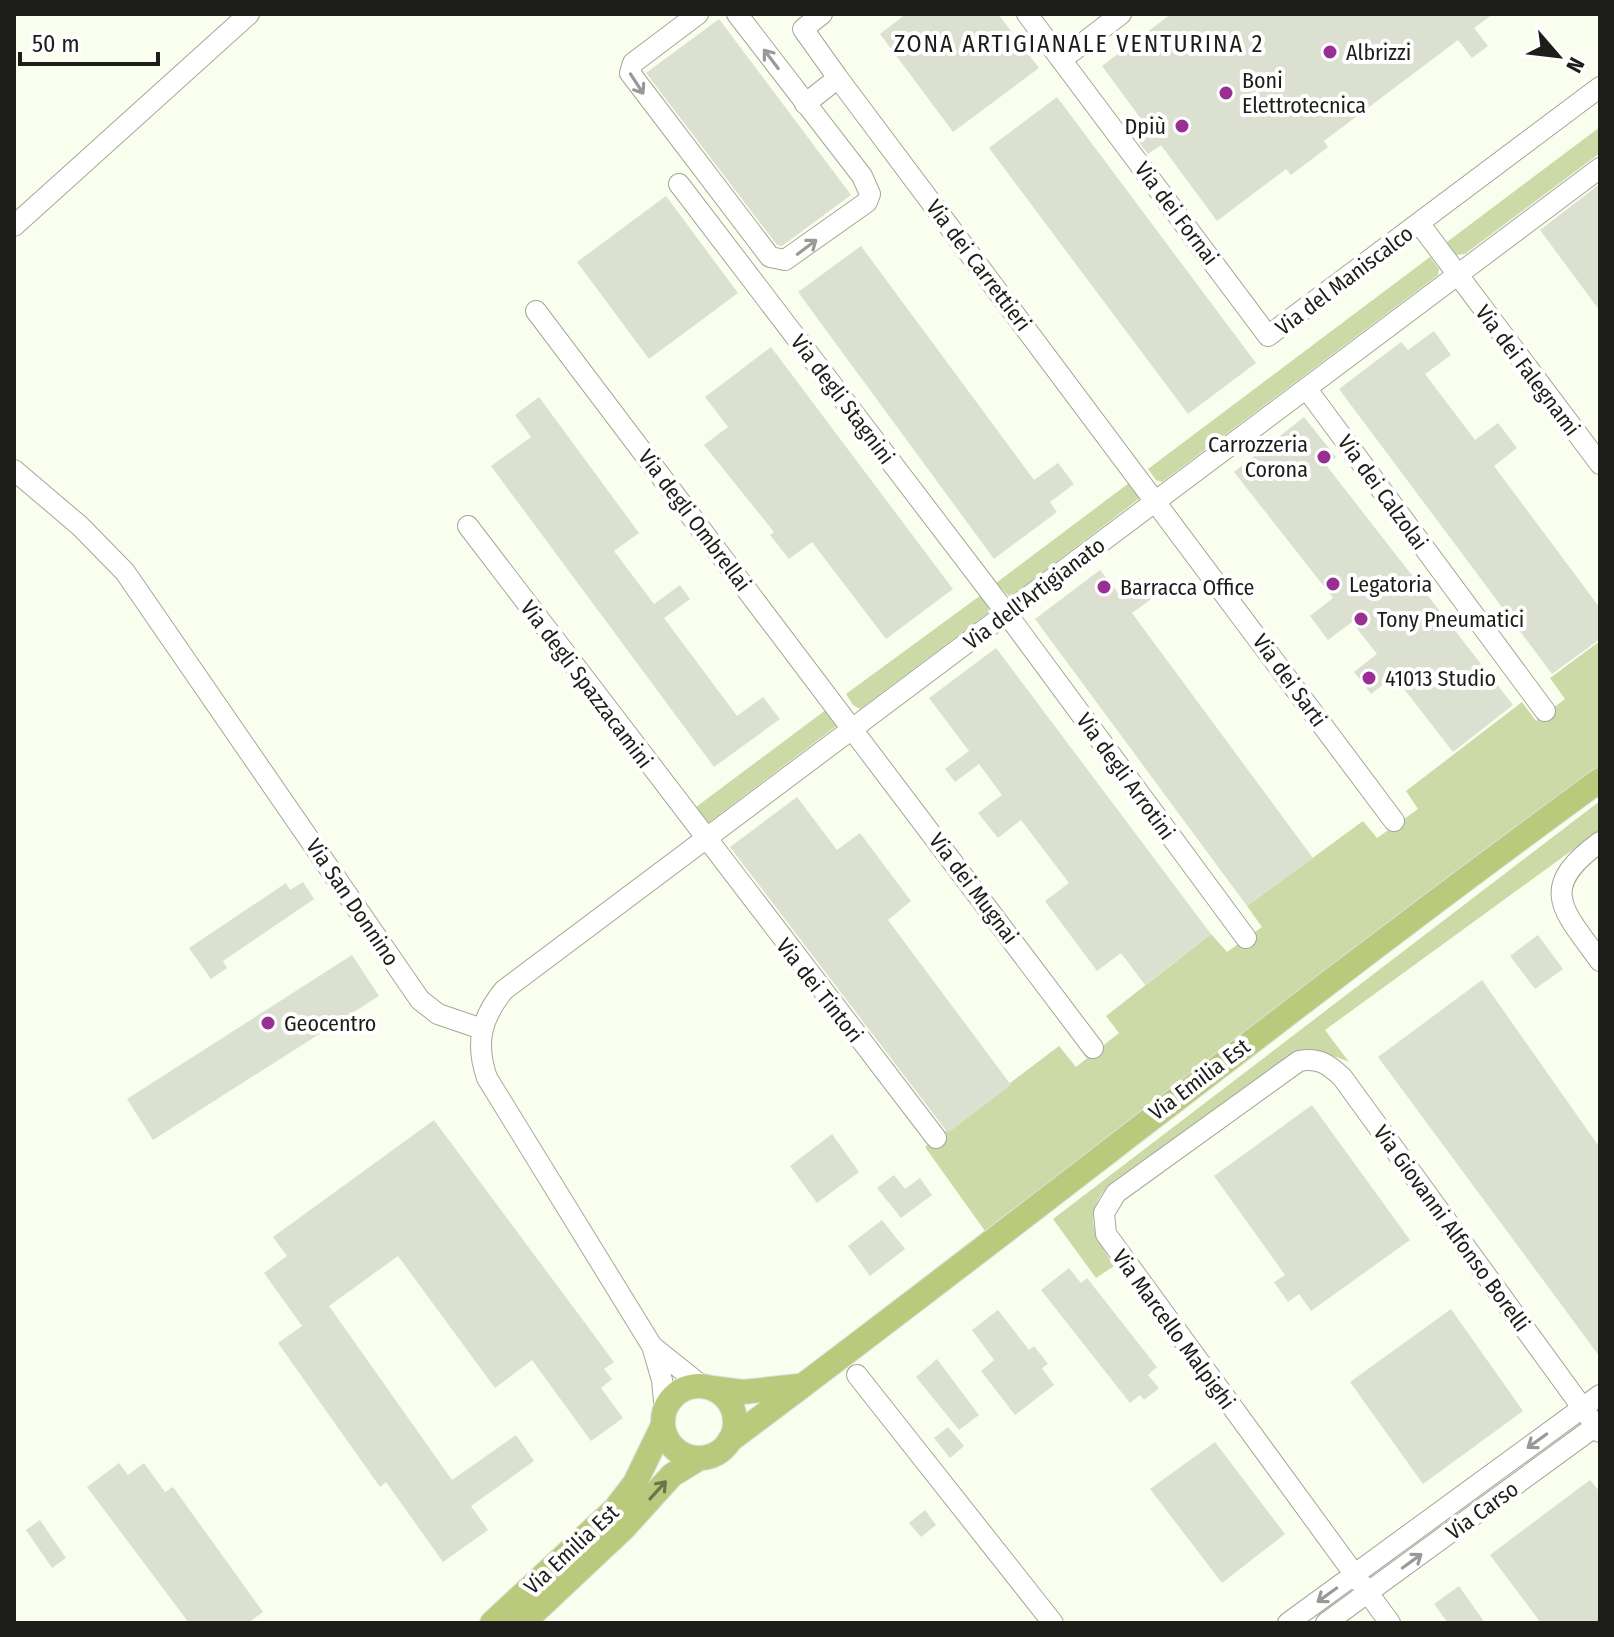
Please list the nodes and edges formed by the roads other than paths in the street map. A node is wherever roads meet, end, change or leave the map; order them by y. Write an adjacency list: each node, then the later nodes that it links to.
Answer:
1 (249, 14): 14 (street)
2 (698, 14): 10 (street, one-way to 10)
3 (737, 14): 10 (street, one-way to 3)
4 (1027, 14): 7 (street, Via dei Fornai)
5 (1121, 14): 7 (street)
6 (812, 19): 8 (street, Via dei Carrettieri)
7 (1061, 60): 17 (street, Via dei Fornai)
8 (838, 78): 10 (street); 21 (street, Via dei Carrettieri)
9 (1600, 87): 13 (street, Via del Maniscalco)
10 (805, 104)
11 (1600, 168): 15 (street, Via dell'Artigianato)
12 (679, 184): 23 (street, Via degli Stagnini)
13 (1419, 223): 15 (street, Via del Maniscalco); 17 (street, Via del Maniscalco)
14 (14, 226)
15 (1456, 275): 18 (street, Via dell'Artigianato); 19 (street, Via dei Falegnami)
16 (536, 311): 25 (street, Via degli Ombrellai)
17 (1268, 336)
18 (1306, 388): 21 (street, Via dell'Artigianato); 24 (street, Via dei Calzolai)
19 (1600, 464)
20 (14, 470): 32 (street, Via San Donnino)
21 (1157, 501): 23 (street, Via dell'Artigianato); 27 (street, Via dei Sarti)
22 (468, 526): 28 (street, Via degli Spazzacamini)
23 (1007, 614): 25 (street, Via dell'Artigianato); 30 (street, Via degli Arrotini)
24 (1545, 711)
25 (854, 728): 28 (street, Via dell'Artigianato); 33 (street, Via dei Mugnai)
26 (1600, 780): 38 (main road, Via Emilia Est)
27 (1394, 821)
28 (705, 841): 32 (street, Via dell'Artigianato); 35 (street, Via dei Tintori)
29 (1600, 842): 31 (street)
30 (1246, 938)
31 (1600, 961)
32 (482, 1029): 36 (street)
33 (1093, 1048)
34 (1313, 1058): 41 (street, Via Giovanni Alfonso Borelli); 46 (street, Via Marcello Malpighi)
35 (936, 1138)
36 (652, 1346): 39 (street); 42 (street)
37 (857, 1375): 50 (street)
38 (804, 1385): 39 (main road, Via Emilia Est); 44 (main road, Via Emilia Est)
39 (707, 1387): 42 (main road, Via Emilia Est); 44 (main road)
40 (1600, 1395): 41 (street, Via Carso)
41 (1582, 1408): 43 (street, Via Carso); 46 (street, Via Carso, one-way to 46)
42 (664, 1419): 45 (main road); 48 (main road, Via Emilia Est)
43 (1599, 1427): 47 (street, Via Carso, one-way to 43)
44 (729, 1441): 45 (main road, Via Emilia Est)
45 (700, 1458): 49 (main road, Via Emilia Est, one-way to 45)
46 (1354, 1575): 47 (street); 51 (street, Via Carso, one-way to 51)
47 (1368, 1593): 52 (street, Via Carso); 53 (street)
48 (492, 1623)
49 (523, 1623)
50 (1053, 1623)
51 (1288, 1623)
52 (1326, 1623)
53 (1390, 1623)

